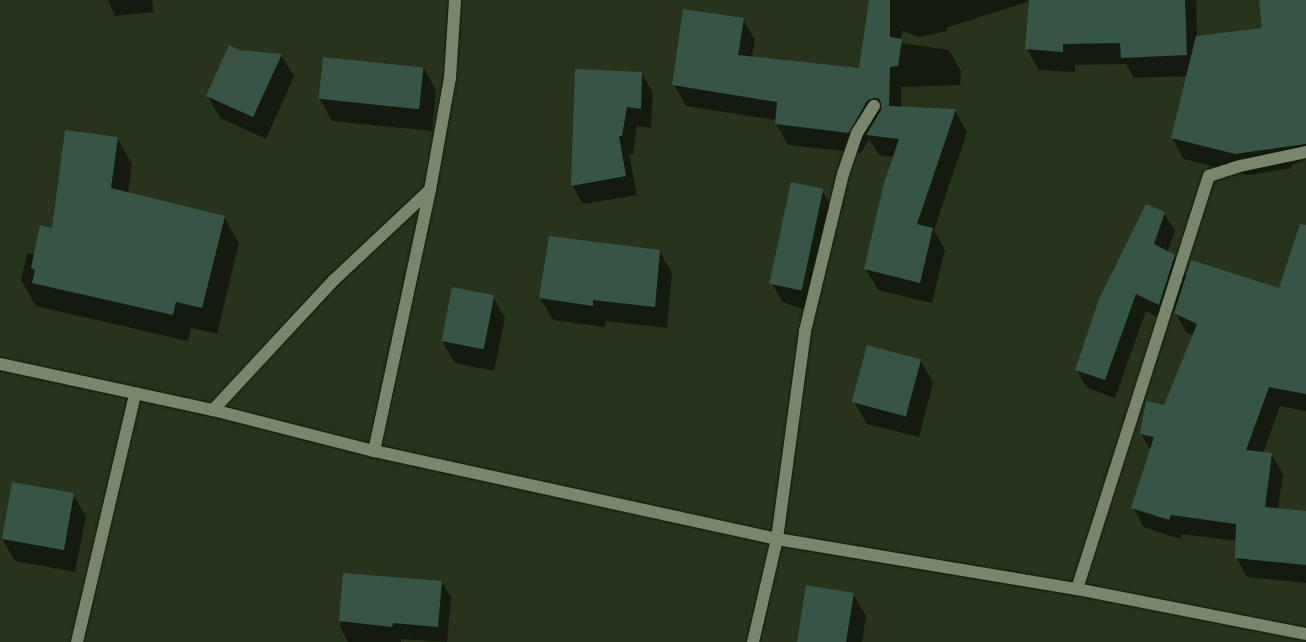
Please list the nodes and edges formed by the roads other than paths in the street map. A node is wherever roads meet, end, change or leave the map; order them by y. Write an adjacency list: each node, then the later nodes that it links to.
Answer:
1 (455, 0): 4 (street)
2 (874, 106): 9 (street)
3 (1306, 152): 10 (street)
4 (430, 190): 7 (street); 8 (street)
5 (0, 364): 6 (street)
6 (135, 394): 7 (street); 12 (street)
7 (213, 410): 8 (street)
8 (374, 451): 9 (street)
9 (777, 539): 10 (street); 13 (street)
10 (1077, 589): 11 (street)
11 (1306, 634)
12 (77, 642)
13 (753, 642)

